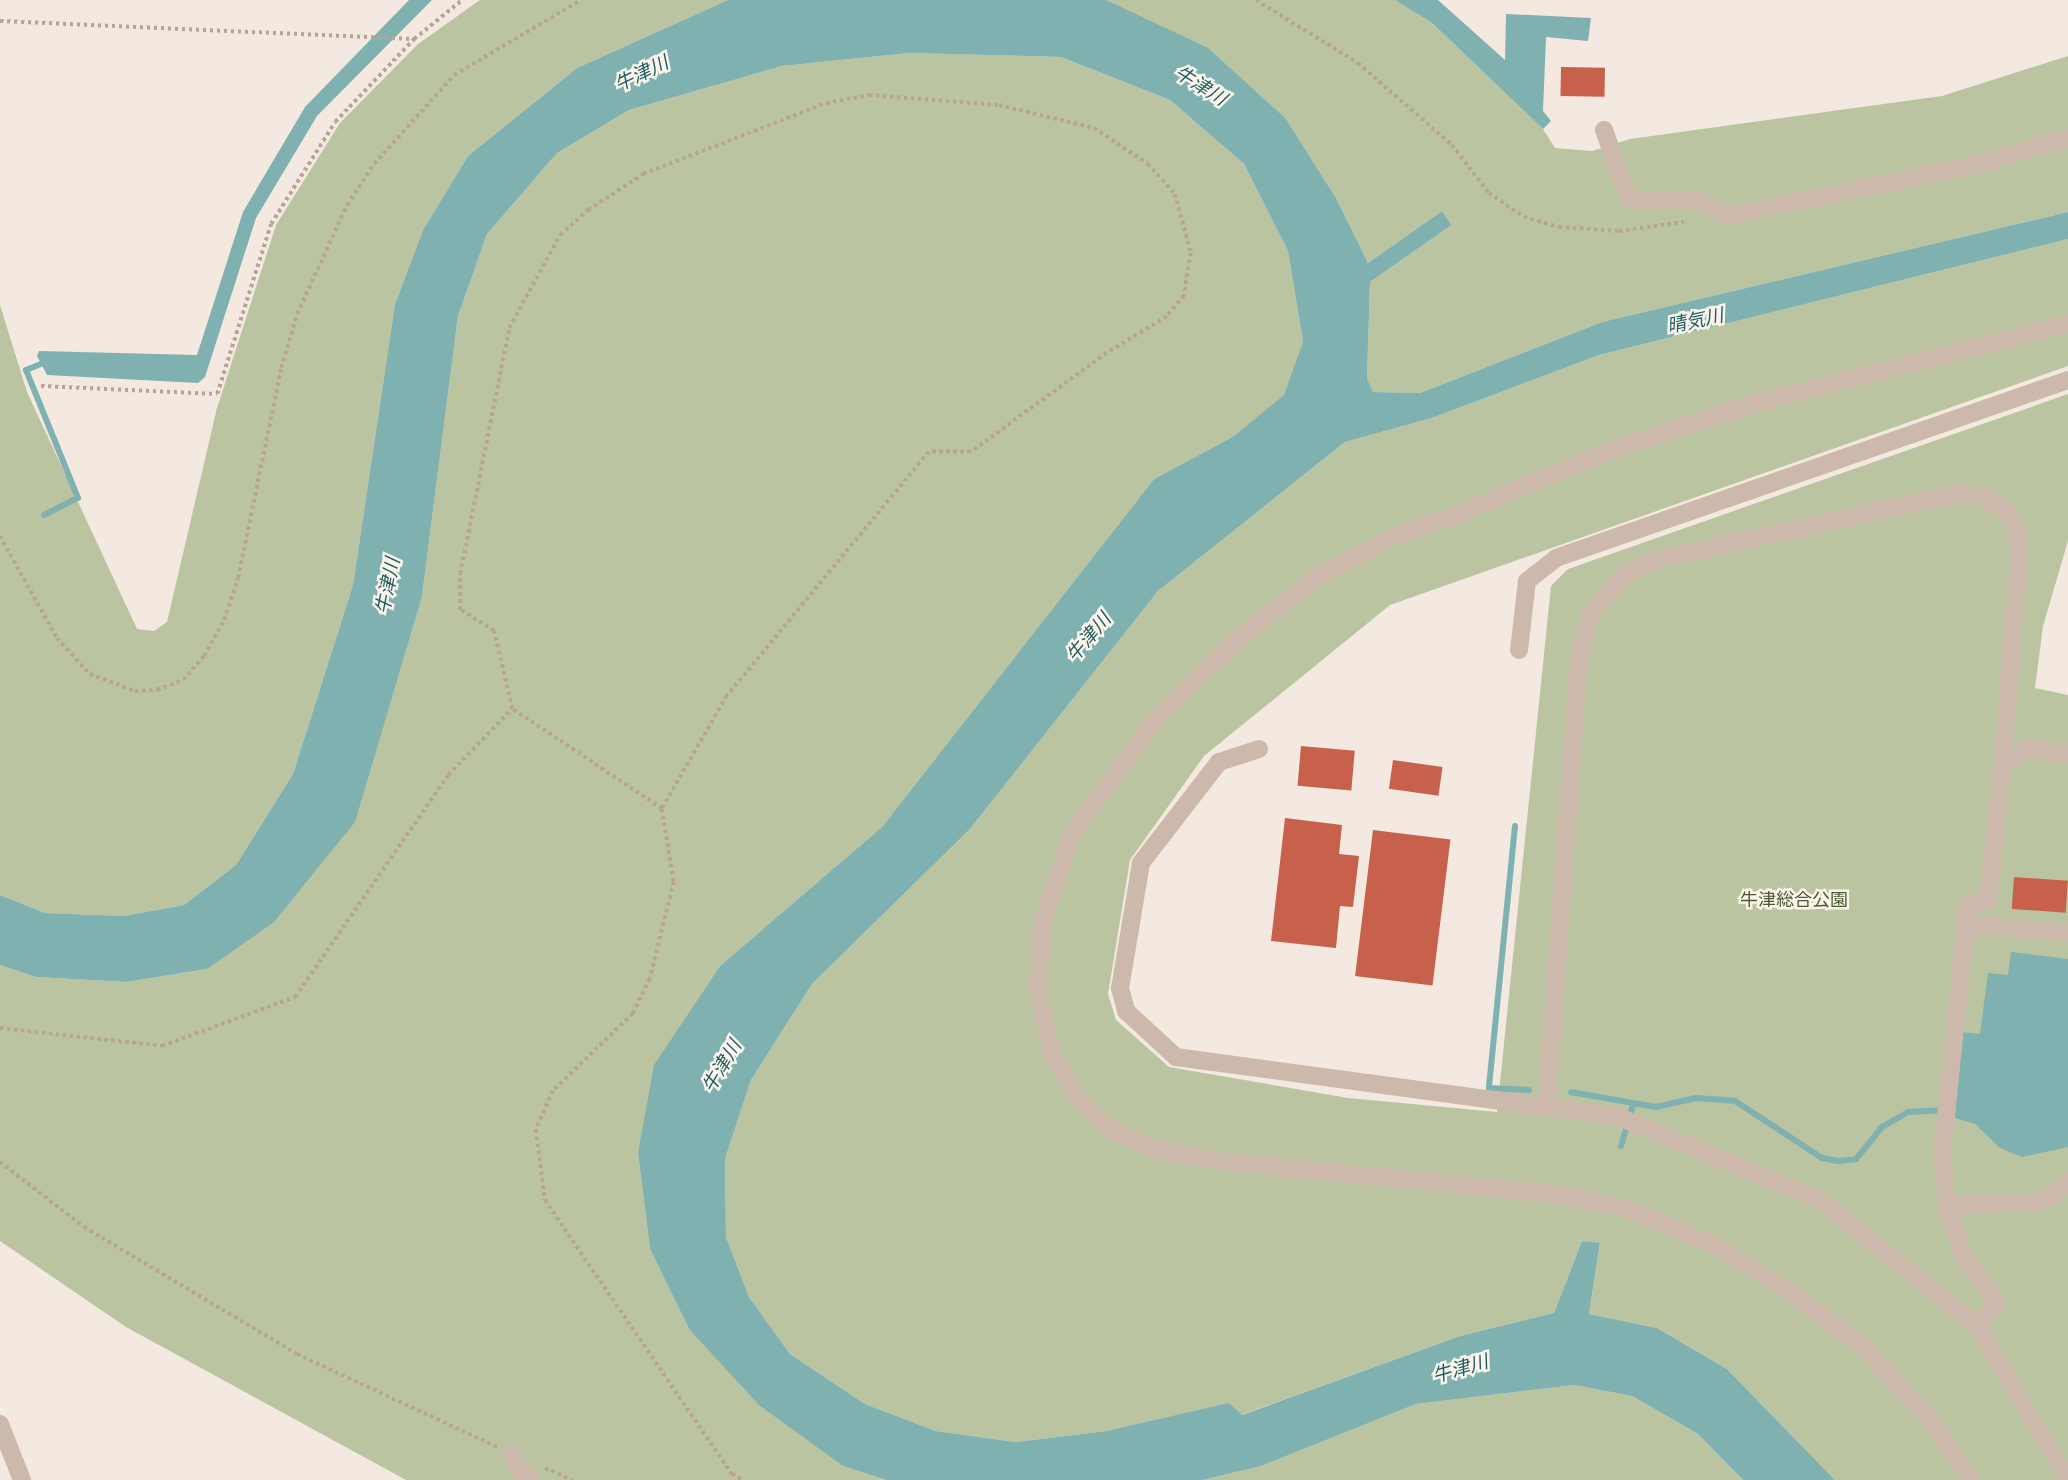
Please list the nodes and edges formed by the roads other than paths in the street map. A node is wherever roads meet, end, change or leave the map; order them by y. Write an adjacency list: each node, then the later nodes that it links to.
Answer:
1 (1604, 130): 2 (street)
2 (2068, 138)
3 (2068, 324): 19 (street)
4 (2068, 380): 5 (street)
5 (1518, 650)
6 (1259, 749): 11 (street)
7 (2068, 753): 8 (street)
8 (2003, 757): 9 (street); 11 (street)
9 (1966, 924): 10 (street); 13 (street)
10 (2068, 933)
11 (1547, 1105): 14 (street)
12 (2068, 1182): 13 (street)
13 (1947, 1205): 14 (street)
14 (1978, 1327): 20 (street)
15 (0, 1424): 17 (street)
16 (512, 1454): 18 (street)
17 (22, 1480)
18 (530, 1480)
19 (1971, 1480)
20 (2068, 1480)

